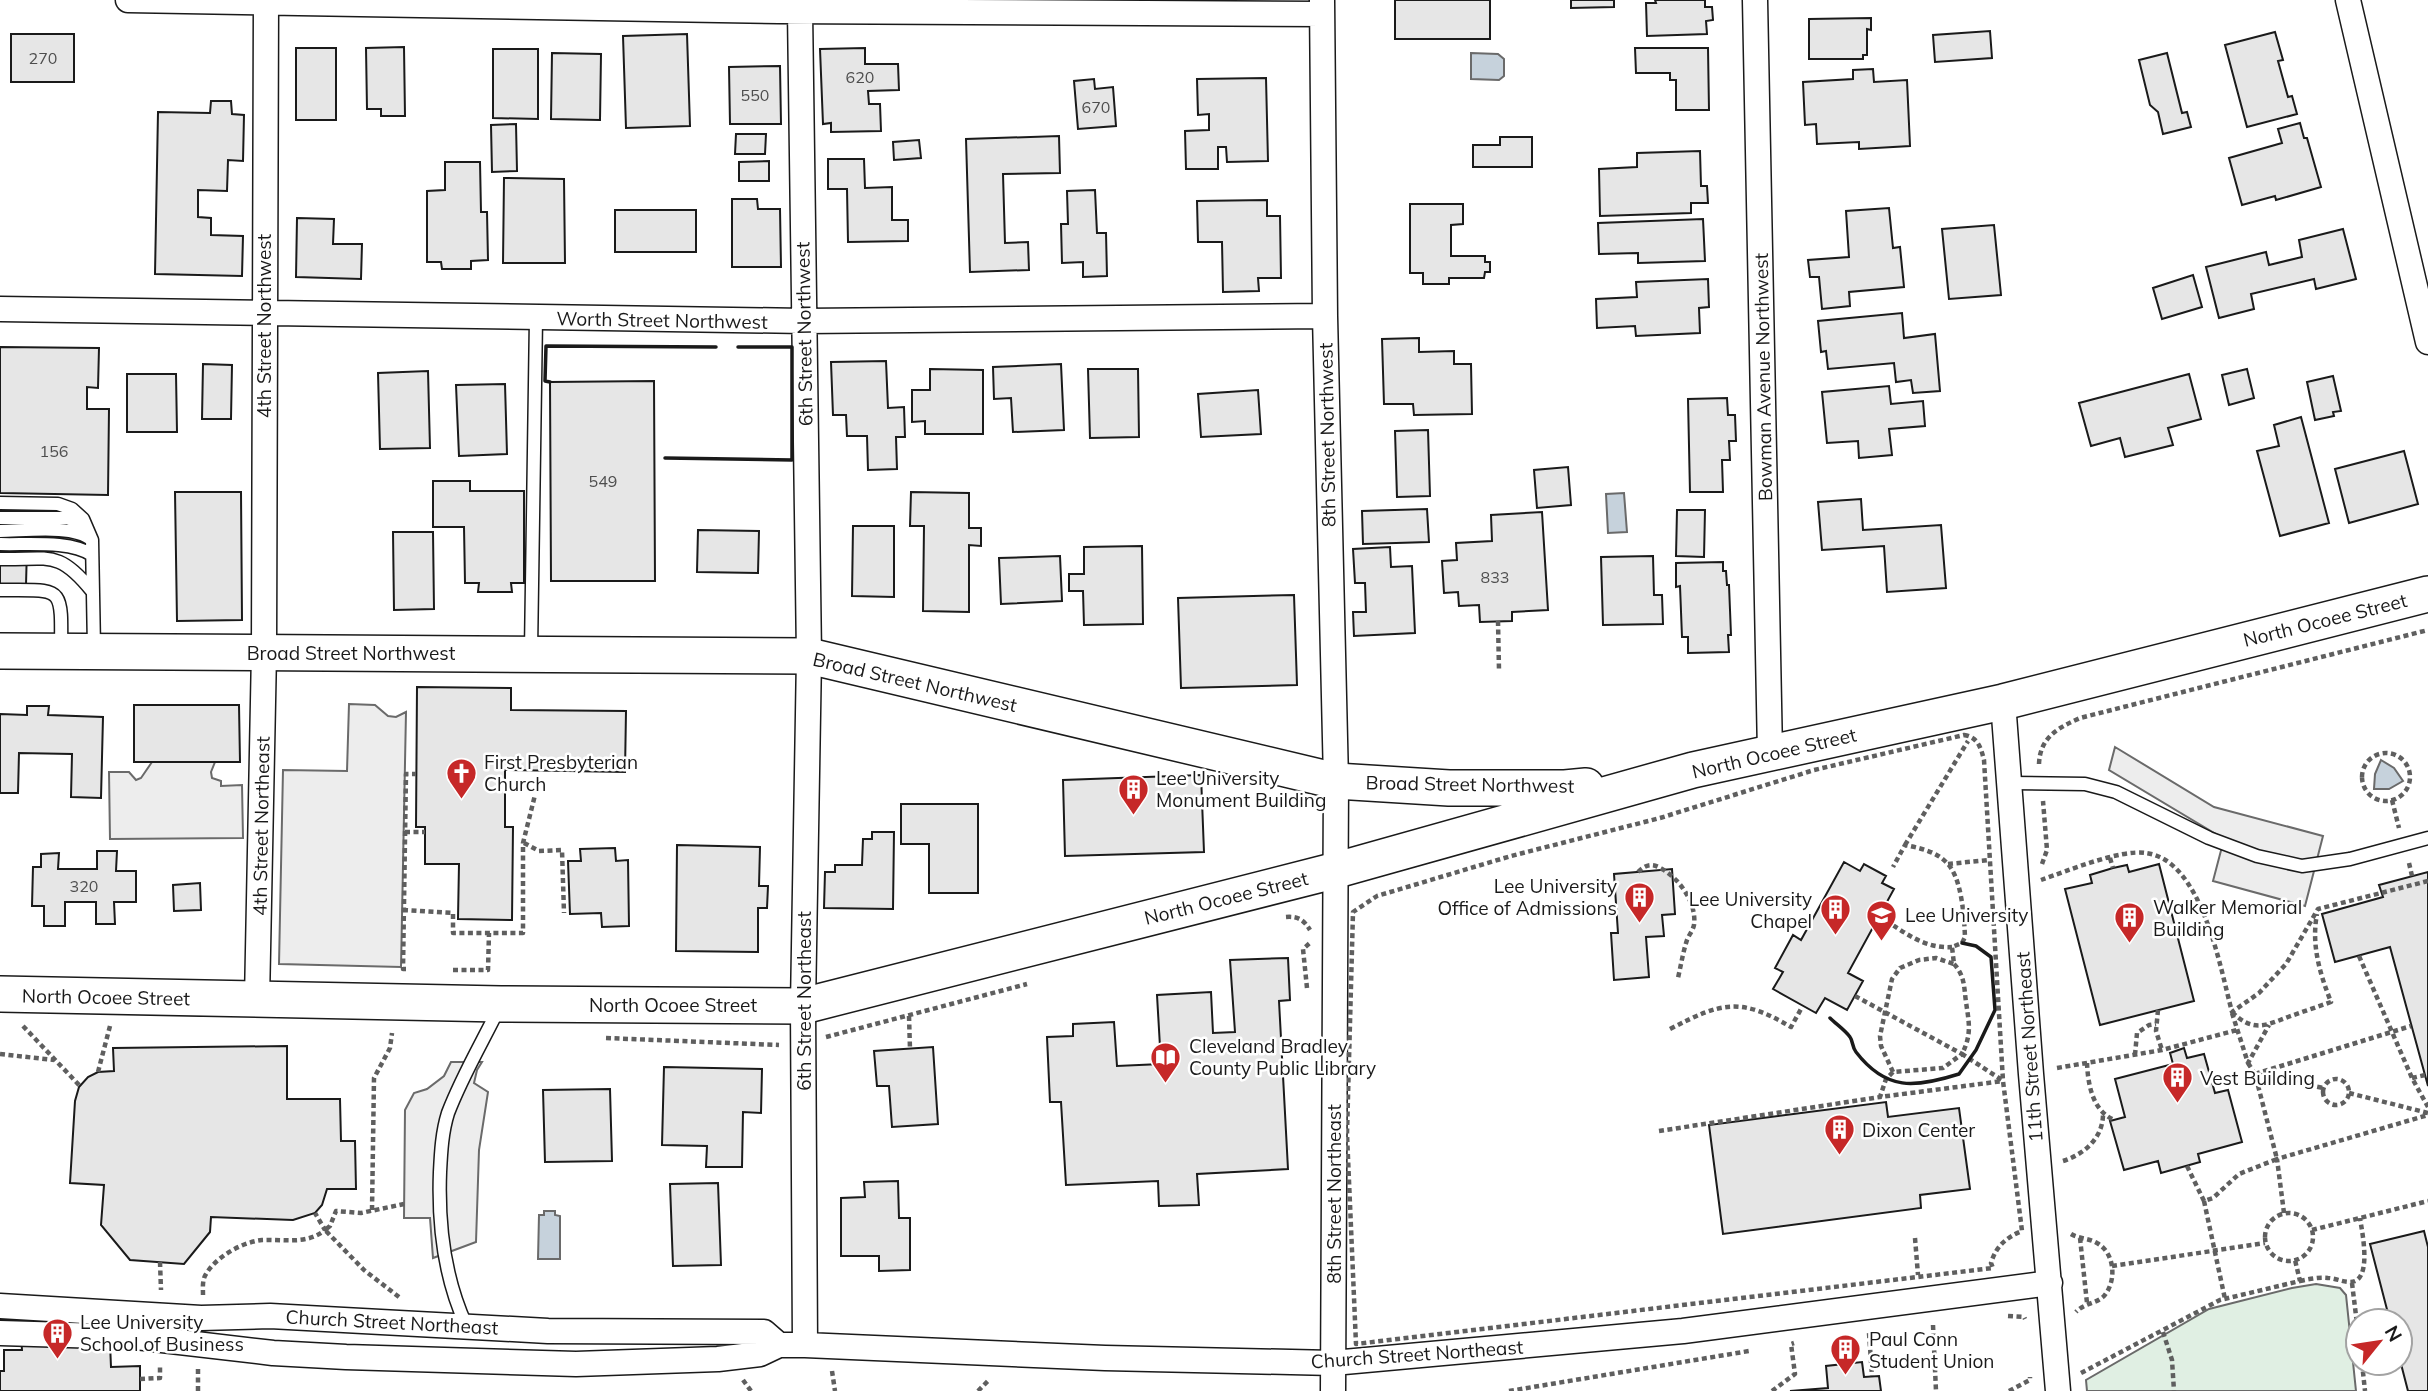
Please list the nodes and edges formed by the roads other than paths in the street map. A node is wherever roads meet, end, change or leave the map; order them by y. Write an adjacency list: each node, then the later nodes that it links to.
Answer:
1 (128, 0): 4 (street)
2 (1755, 0): 29 (street, Bowman Avenue Northwest)
3 (2348, 0): 12 (street)
4 (266, 1): 5 (street); 8 (street, 4th Street Northwest)
5 (786, 7): 6 (street); 11 (street, 6th Street Northwest)
6 (1322, 7): 9 (street, 8th Street Northwest)
7 (0, 309): 8 (street, Worth Street Northwest)
8 (263, 314): 10 (street, Worth Street Northwest); 25 (street, 4th Street Northwest)
9 (1325, 316): 11 (street, Worth Street Northwest); 31 (street, 8th Street Northwest)
10 (536, 318): 11 (street, Worth Street Northwest); 26 (lane)
11 (804, 321): 27 (street, 6th Street Northwest)
12 (2428, 341)
13 (0, 503): 16 (lane)
14 (0, 518): 16 (lane)
15 (0, 531): 16 (lane)
16 (91, 536): 18 (lane)
17 (0, 544): 18 (lane)
18 (92, 555): 21 (lane)
19 (0, 559): 21 (lane)
20 (0, 590): 24 (lane)
21 (92, 591): 24 (lane)
22 (2428, 594): 28 (main road, North Ocoee Street)
23 (0, 651): 24 (main road, Broad Street Northwest)
24 (77, 652): 25 (main road, Broad Street Northwest)
25 (264, 652): 26 (main road, Broad Street Northwest); 36 (street, 4th Street Northeast)
26 (531, 654): 27 (main road, Broad Street Northwest)
27 (809, 656): 31 (main road, Broad Street Northwest); 38 (street, 6th Street Northeast)
28 (2003, 702): 29 (main road, North Ocoee Street); 32 (street, 11th Street Northeast)
29 (1770, 753): 30 (main road, North Ocoee Street)
30 (1693, 770): 31 (main road, Broad Street Northwest); 34 (main road, North Ocoee Street)
31 (1336, 781): 34 (street, 8th Street Northwest)
32 (2008, 783): 33 (lane); 39 (street, 11th Street Northeast)
33 (2428, 838)
34 (1337, 870): 38 (main road, North Ocoee Street); 45 (street, 8th Street Northeast)
35 (0, 995): 36 (main road, North Ocoee Street)
36 (257, 1000): 37 (main road, North Ocoee Street)
37 (501, 1004): 38 (main road, North Ocoee Street); 41 (lane)
38 (803, 1006): 44 (street, 6th Street Northeast)
39 (2050, 1283): 45 (street, Church Street Northeast); 46 (street, 11th Street Northeast)
40 (0, 1306): 41 (street, Church Street Northeast)
41 (466, 1325): 43 (street, Church Street Northeast)
42 (0, 1332): 43 (street, Church Street Northeast)
43 (779, 1345): 44 (street, Church Street Northeast)
44 (805, 1345): 45 (street, Church Street Northeast)
45 (1333, 1363): 47 (street, 8th Street Northeast)
46 (2070, 1387)
47 (1333, 1391)

